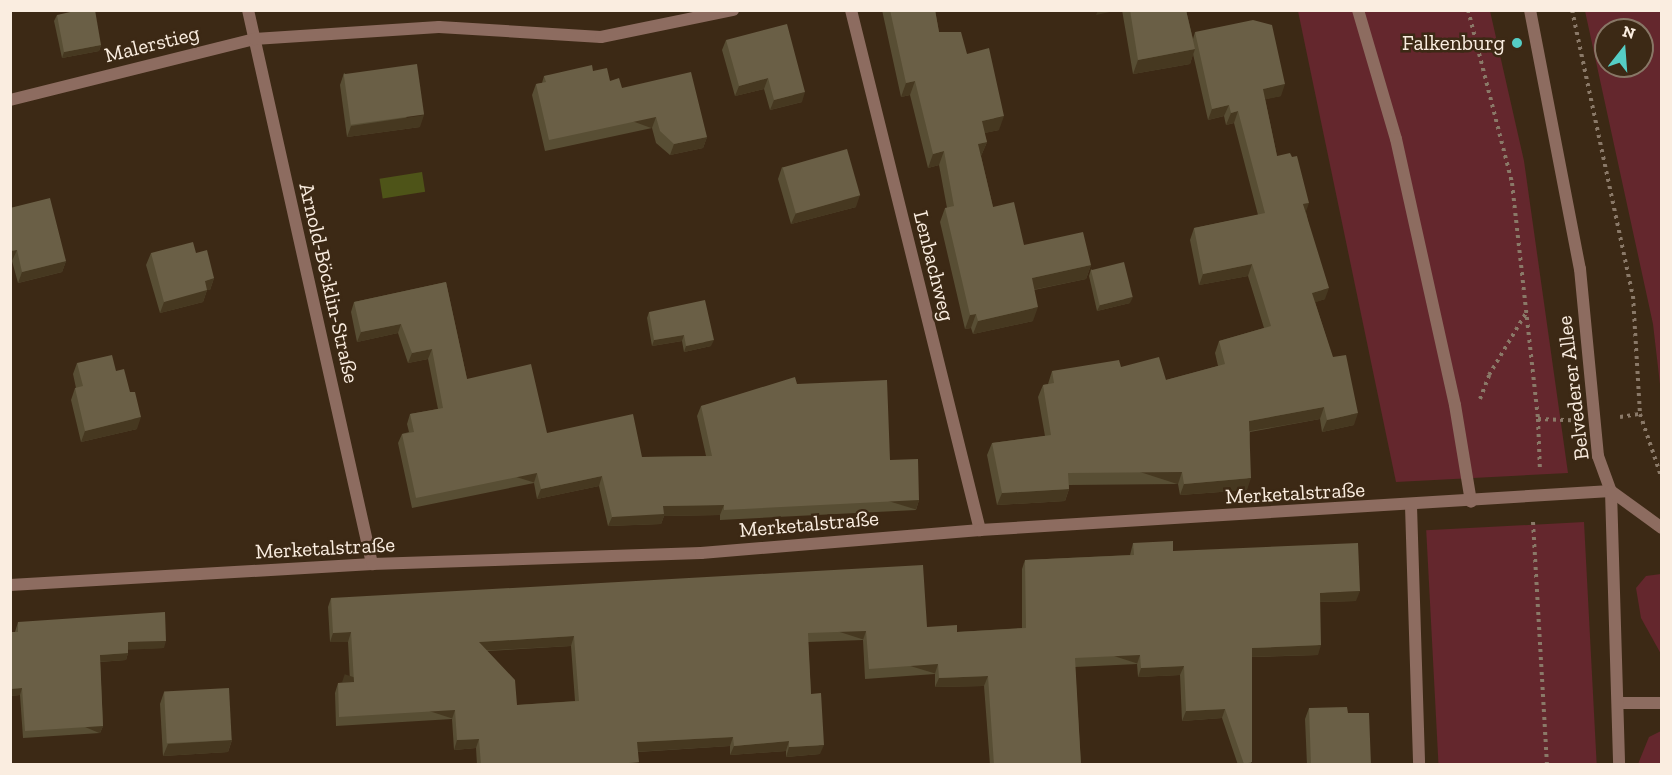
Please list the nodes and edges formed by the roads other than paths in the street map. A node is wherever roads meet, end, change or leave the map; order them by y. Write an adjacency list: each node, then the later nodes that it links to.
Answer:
1 (248, 10): 6 (street, Arnold-Böcklin-Straße)
2 (733, 10): 6 (street, Malerstieg)
3 (851, 10): 12 (street, Lenbachweg)
4 (1358, 10): 9 (street)
5 (1530, 10): 8 (street, Belvederer Allee)
6 (254, 39): 7 (street, Malerstieg); 13 (street, Arnold-Böcklin-Straße)
7 (10, 100)
8 (1611, 491): 9 (street, Merketalstraße); 11 (street); 15 (street, Belvederer Allee)
9 (1471, 502): 10 (street, Merketalstraße)
10 (1411, 506): 12 (street, Merketalstraße); 17 (street)
11 (1662, 528)
12 (980, 530): 13 (street, Merketalstraße)
13 (372, 564): 14 (street, Merketalstraße)
14 (10, 585)
15 (1618, 703): 16 (street); 18 (street, Belvederer Allee)
16 (1662, 704)
17 (1419, 765)
18 (1619, 765)

